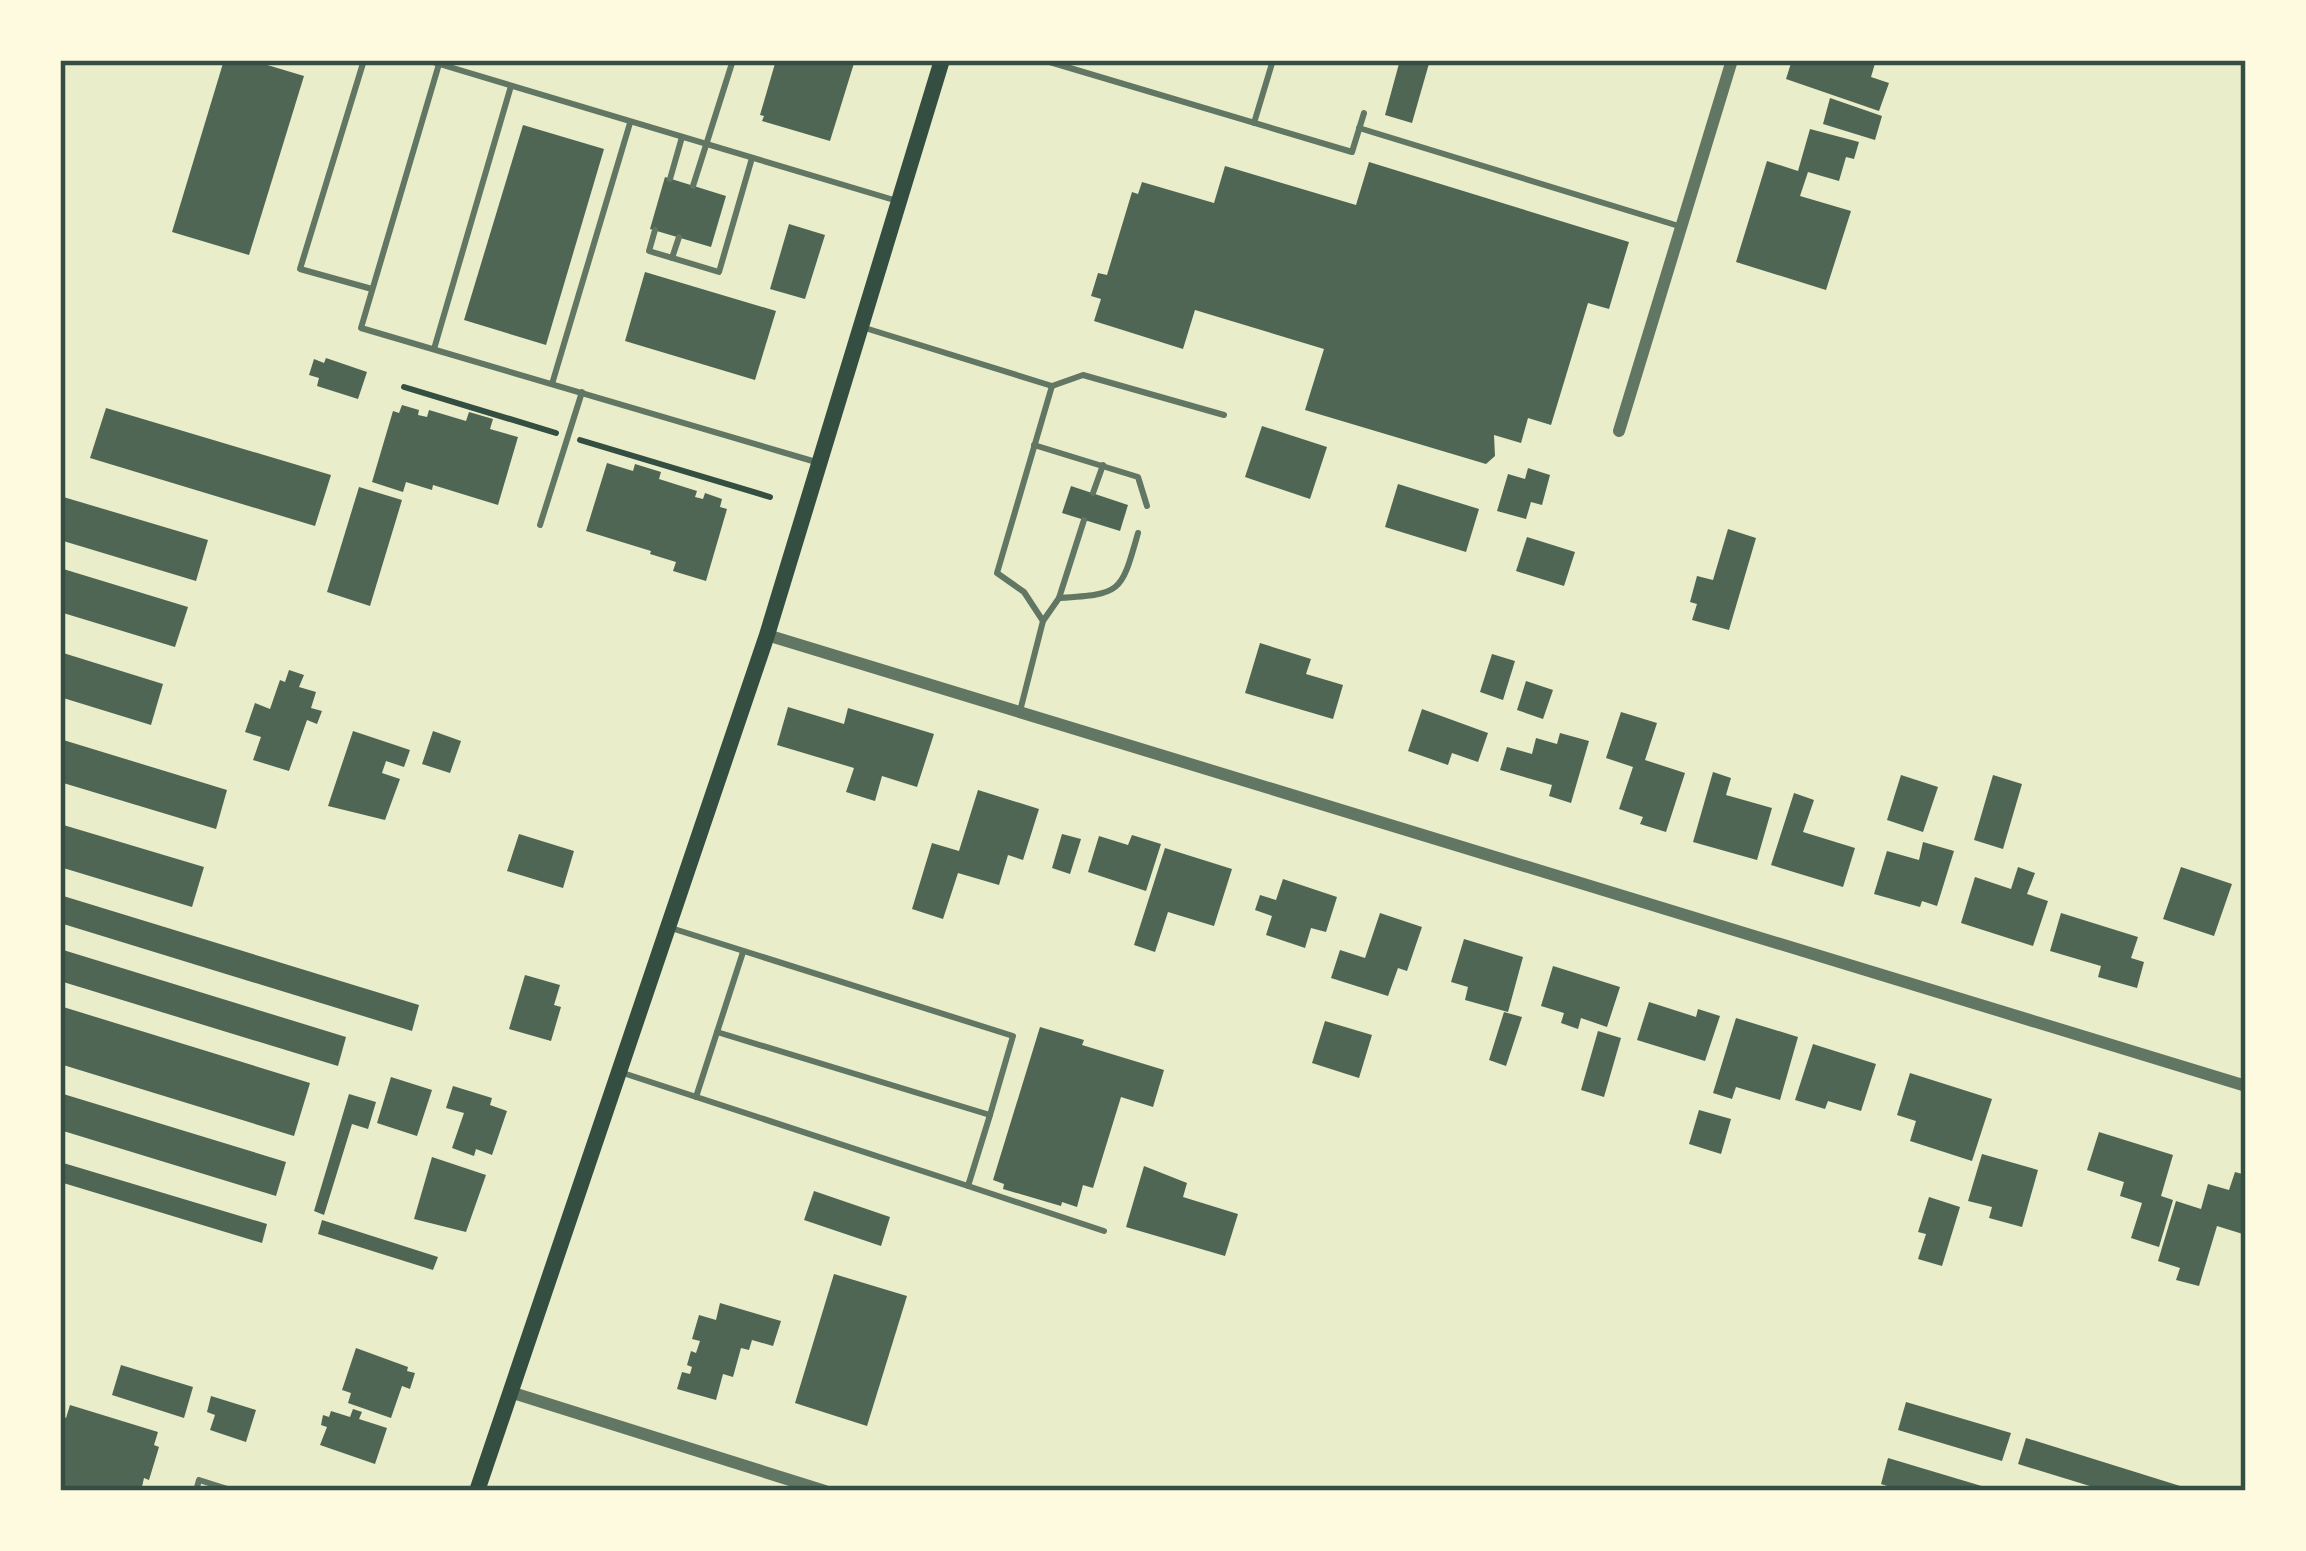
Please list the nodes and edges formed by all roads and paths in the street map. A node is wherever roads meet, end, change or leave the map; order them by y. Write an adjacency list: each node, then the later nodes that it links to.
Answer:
1 (364, 60): 24 (lane)
2 (426, 60): 8 (lane)
3 (733, 60): 15 (lane)
4 (942, 60): 19 (main road)
5 (1043, 60): 12 (lane)
6 (1273, 60): 12 (lane)
7 (1732, 60): 20 (street)
8 (439, 64): 9 (lane); 24 (lane)
9 (511, 86): 11 (lane); 26 (lane)
10 (1364, 113): 13 (lane)
11 (630, 121): 14 (lane); 27 (lane)
12 (1254, 123): 13 (lane)
13 (1360, 128): 20 (lane)
14 (682, 137): 15 (lane); 17 (lane)
15 (706, 144): 16 (lane); 18 (lane)
16 (752, 158): 19 (lane); 23 (lane)
17 (670, 179)
18 (693, 186)
19 (899, 202): 25 (main road)
20 (1682, 227): 31 (street)
21 (655, 230): 23 (lane)
22 (679, 237): 23 (lane)
23 (672, 258)
24 (372, 290): 26 (lane)
25 (861, 327): 28 (lane); 33 (main road)
26 (434, 349): 27 (lane)
27 (552, 384): 29 (lane)
28 (1052, 386): 30 (lane); 32 (lane)
29 (582, 392): 33 (lane); 38 (lane)
30 (1224, 416)
31 (1619, 431)
32 (1034, 445): 34 (lane); 41 (lane)
33 (820, 463): 42 (main road)
34 (1103, 465): 35 (lane); 36 (lane)
35 (1093, 494)
36 (1147, 506)
37 (1084, 520): 40 (lane)
38 (540, 525)
39 (1138, 533): 40 (lane)
40 (1059, 598): 41 (lane)
41 (1043, 621): 43 (lane)
42 (767, 635): 43 (street); 44 (main road)
43 (1020, 712): 48 (street)
44 (668, 927): 45 (lane); 47 (main road)
45 (743, 951): 46 (lane); 50 (lane)
46 (717, 1032): 49 (lane); 50 (lane)
47 (619, 1072): 49 (lane); 53 (main road)
48 (2246, 1086)
49 (696, 1097): 51 (lane)
50 (990, 1115): 51 (lane)
51 (968, 1186): 52 (lane)
52 (1104, 1231)
53 (510, 1393): 56 (main road); 57 (street)
54 (196, 1491): 55 (lane)
55 (234, 1491)
56 (477, 1491)
57 (825, 1491)

